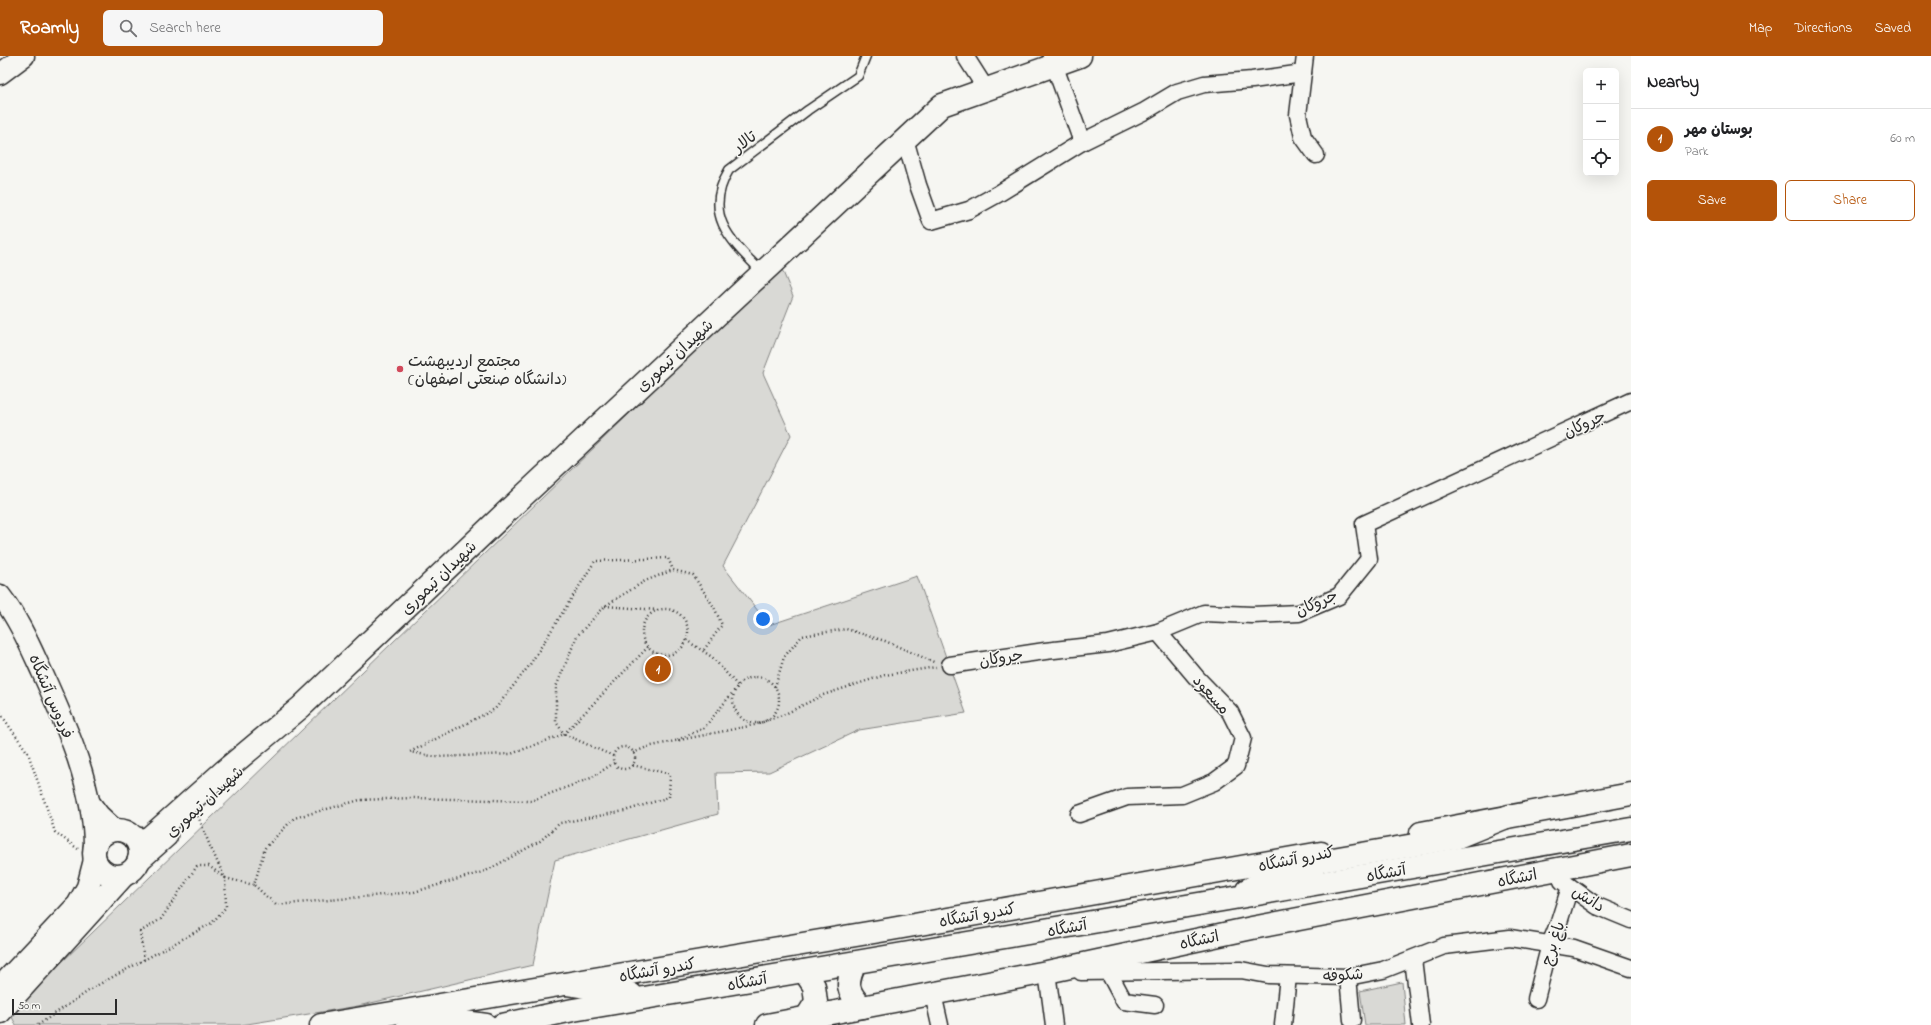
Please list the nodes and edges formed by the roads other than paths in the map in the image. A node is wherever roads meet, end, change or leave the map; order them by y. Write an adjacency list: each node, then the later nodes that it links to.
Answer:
1 (24, 56): 8 (street)
2 (866, 56): 13 (lane, تالار)
3 (965, 56): 9 (street)
4 (1080, 56): 6 (main road, شهیدان تیموری)
5 (1306, 56): 7 (street)
6 (1052, 60): 9 (main road, شهیدان تیموری); 11 (street)
7 (1303, 73): 11 (street); 12 (street)
8 (0, 74)
9 (986, 89): 10 (main road, شهیدان تیموری)
10 (905, 139): 11 (street); 13 (main road, شهیدان تیموری)
11 (1082, 142)
12 (1316, 155)
13 (763, 273): 18 (main road, شهیدان تیموری)
14 (1631, 401): 16 (street, جروکان)
15 (0, 595): 20 (street, فردوس آتشگاه)
16 (1158, 632): 17 (street, جروکان); 21 (street, مسعود)
17 (950, 665)
18 (302, 707): 25 (main road, شهیدان تیموری); 28 (main road, شهیدان تیموری)
19 (1631, 794): 22 (main road, کندرو آتشگاه)
20 (90, 803): 24 (street); 27 (street)
21 (1079, 814)
22 (1509, 816): 32 (main road); 43 (main road, کندرو آتشگاه)
23 (1631, 828): 32 (main road, آتشگاه)
24 (115, 830): 25 (main road); 27 (main road)
25 (135, 838): 28 (main road)
26 (1631, 854): 29 (main road, اتشگاه)
27 (94, 855): 30 (main road); 44 (main road)
28 (139, 860): 30 (main road)
29 (1550, 870): 31 (street, دانش); 40 (main road, اتشگاه)
30 (123, 876): 50 (main road)
31 (1570, 887): 33 (street, دانش); 34 (street, باغ برج)
32 (1228, 899): 36 (main road, آتشگاه)
33 (1631, 920)
34 (1550, 944): 35 (street, شکوفه); 37 (street, شکوفه); 47 (street, باغ برج)
35 (1413, 959): 42 (street, شکوفه); 61 (street)
36 (855, 963): 38 (main road, آتشگاه); 49 (main road)
37 (1631, 968)
38 (804, 971): 46 (main road, آتشگاه); 51 (main road)
39 (1108, 971): 40 (street, شکوفه); 41 (street, شکوفه); 48 (street)
40 (1047, 972): 45 (main road, اتشگاه); 59 (street)
41 (1288, 976): 42 (street, شکوفه); 60 (street)
42 (1348, 976): 52 (street)
43 (566, 984): 46 (main road); 53 (main road, کندرو آتشگاه)
44 (0, 988)
45 (933, 994): 49 (main road, اتشگاه); 58 (street)
46 (650, 997): 56 (main road, آتشگاه)
47 (1536, 999)
48 (1155, 1005)
49 (862, 1007): 51 (main road, اتشگاه)
50 (0, 1012)
51 (806, 1018): 57 (main road, اتشگاه)
52 (1352, 1020)
53 (321, 1025)
54 (408, 1025): 55 (main road)
55 (486, 1025)
56 (502, 1025)
57 (766, 1025)
58 (940, 1025)
59 (1054, 1025)
60 (1283, 1025)
61 (1422, 1025)

